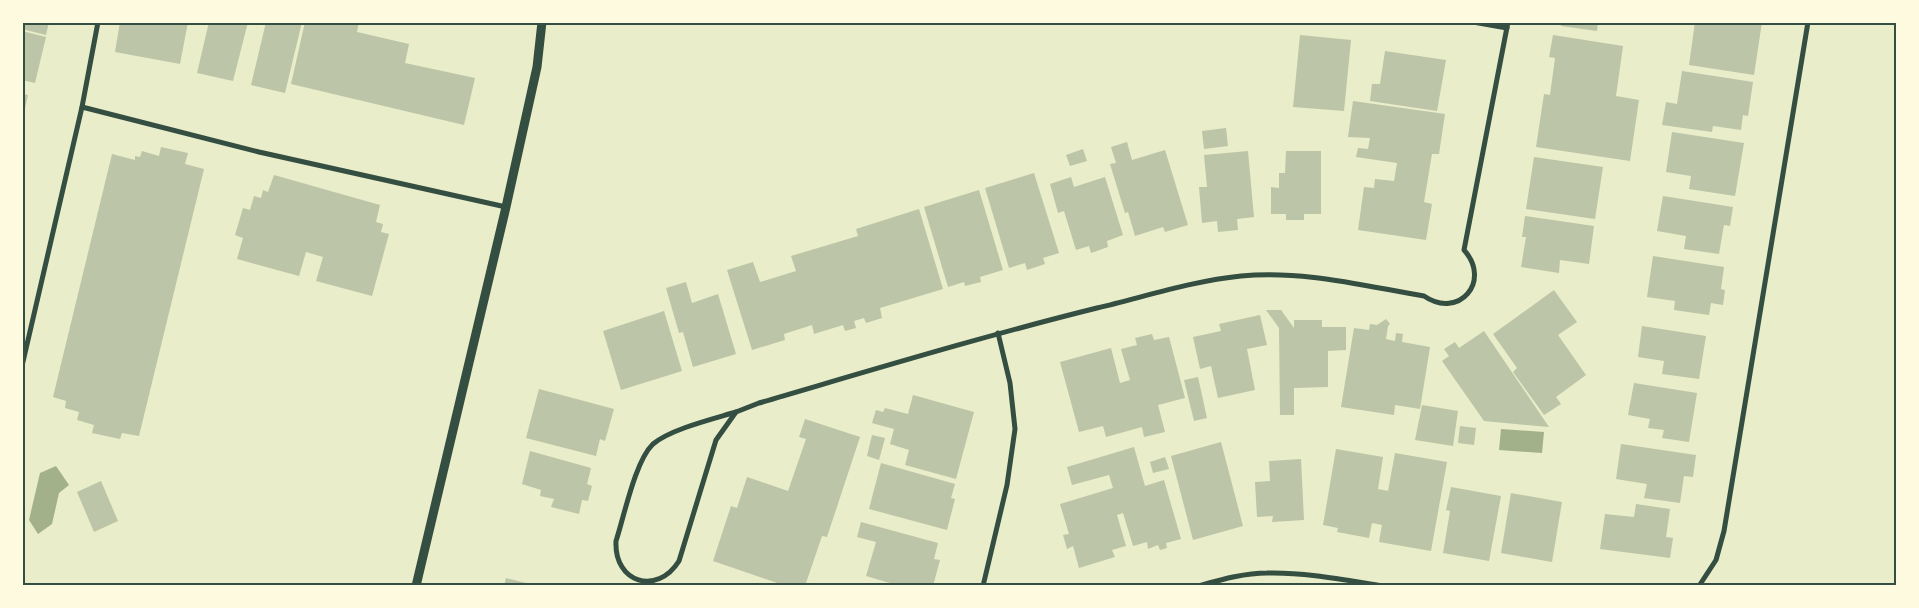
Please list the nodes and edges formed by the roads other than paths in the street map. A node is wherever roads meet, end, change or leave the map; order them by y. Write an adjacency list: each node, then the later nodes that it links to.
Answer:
1 (98, 22): 6 (street)
2 (542, 22): 7 (street)
3 (1473, 22): 5 (street)
4 (1808, 22): 15 (street)
5 (1507, 25): 8 (street)
6 (82, 107): 7 (street); 9 (street)
7 (506, 207): 11 (street)
8 (998, 333): 10 (street); 12 (street)
9 (22, 366)
10 (736, 412): 10 (street)
11 (416, 586)
12 (983, 586)
13 (1198, 586): 14 (street)
14 (1383, 586)
15 (1699, 586)

